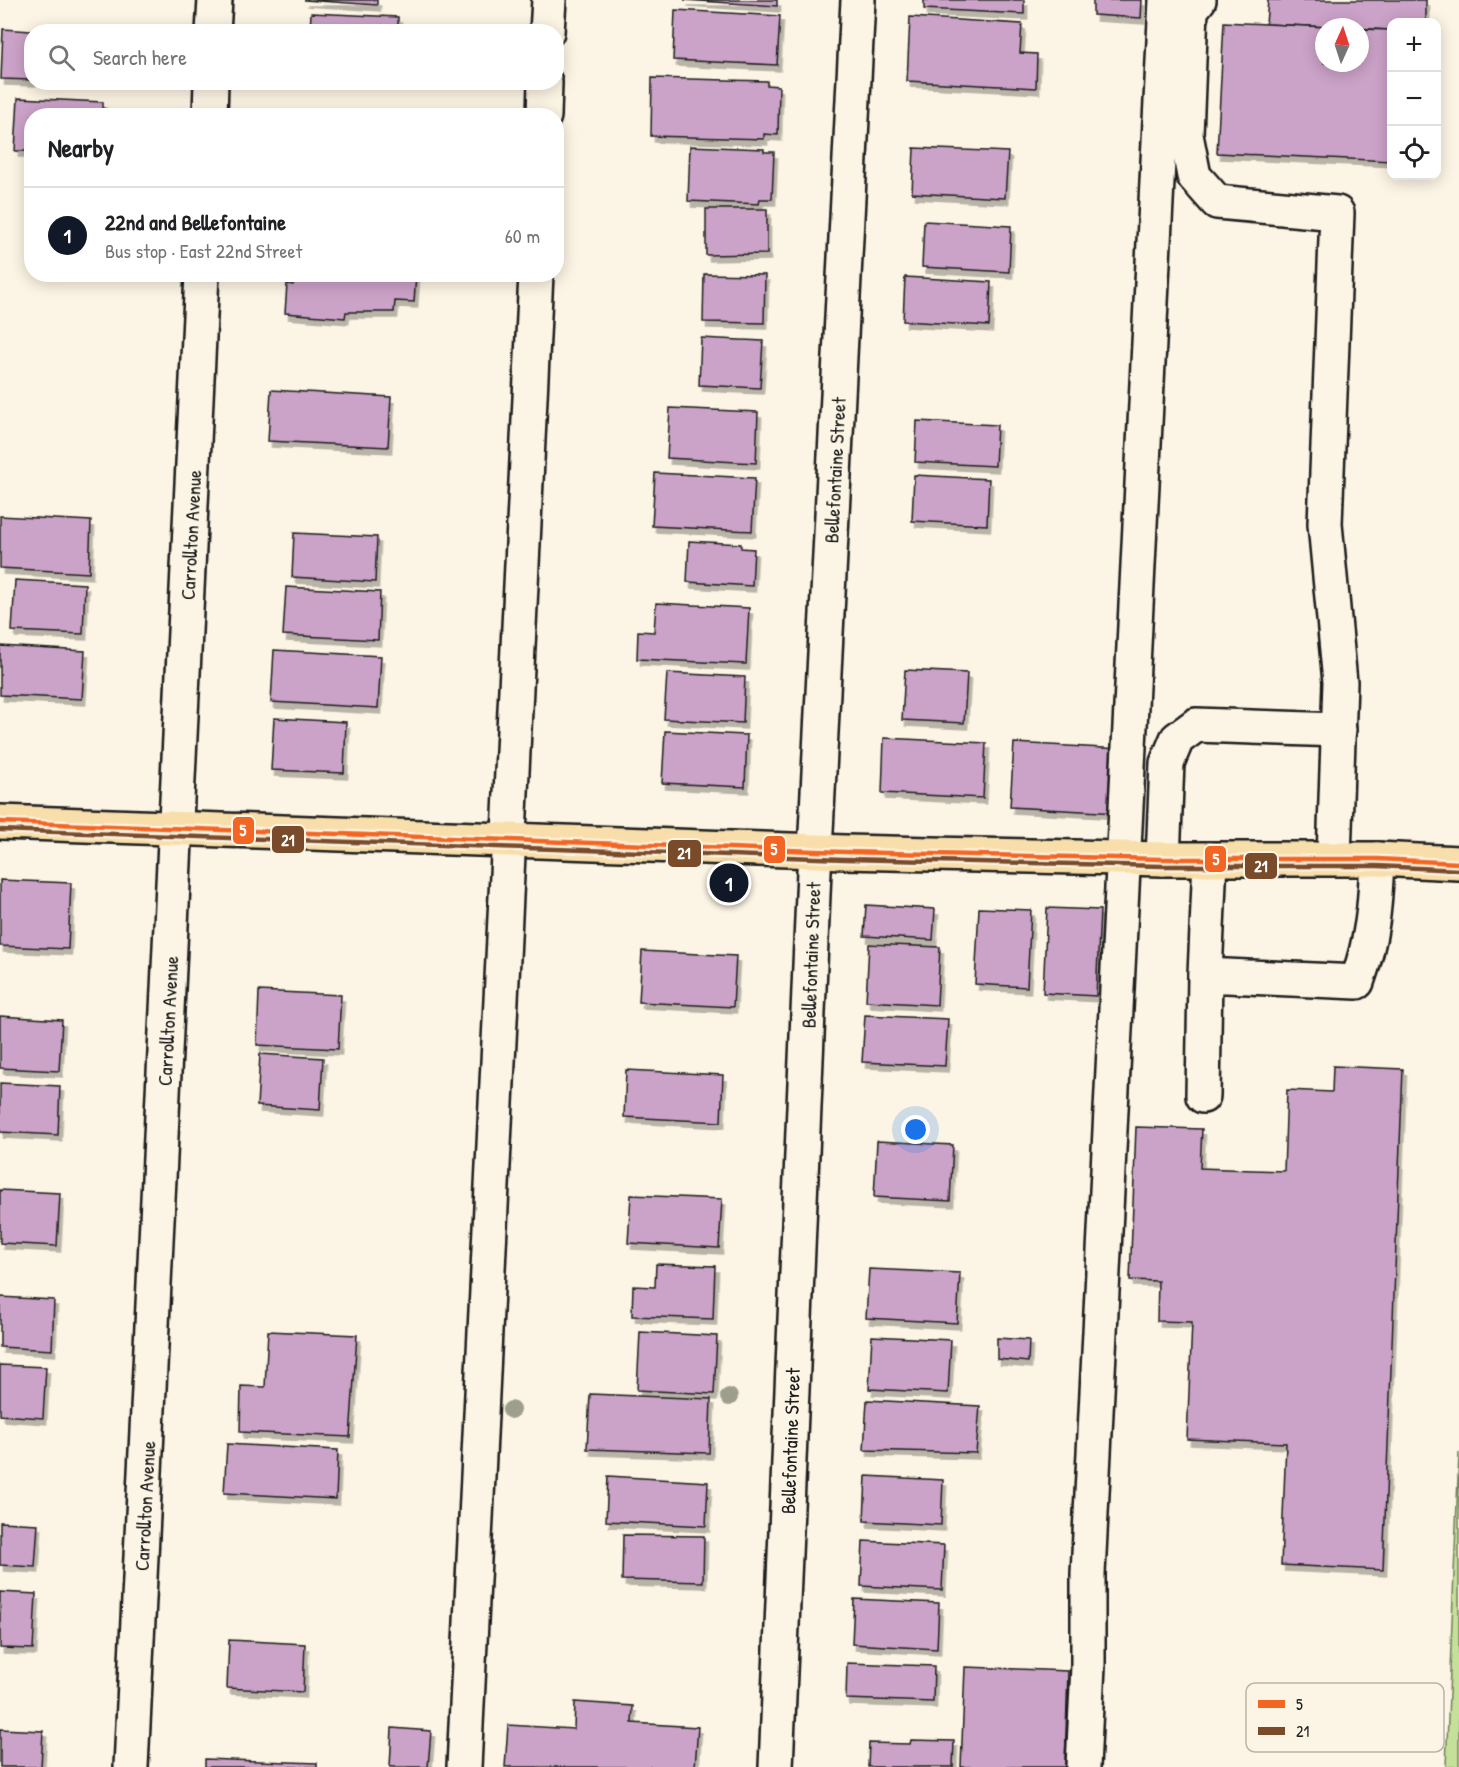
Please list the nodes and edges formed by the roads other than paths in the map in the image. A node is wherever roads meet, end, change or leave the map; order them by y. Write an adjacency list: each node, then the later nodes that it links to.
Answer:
1 (215, 0): 6 (street)
2 (549, 0): 7 (street)
3 (858, 0): 18 (street, Bellefontaine Street)
4 (1166, 0): 19 (street)
5 (1199, 0): 14 (street)
6 (214, 24)
7 (548, 24)
8 (211, 90): 10 (street)
9 (545, 90): 11 (street)
10 (210, 108)
11 (544, 108)
12 (202, 282): 16 (street, Carrollton Avenue)
13 (536, 282): 17 (street)
14 (1339, 730): 20 (street); 21 (street)
15 (0, 822): 16 (main road)
16 (177, 827): 17 (main road); 27 (street, Carrollton Avenue)
17 (509, 839): 18 (main road); 28 (street)
18 (815, 851): 19 (main road); 29 (street, Bellefontaine Street)
19 (1123, 858): 21 (main road); 30 (street)
20 (1334, 858): 22 (main road); 23 (main road)
21 (1163, 859): 22 (main road)
22 (1210, 859): 25 (street)
23 (1377, 859): 24 (main road); 25 (street)
24 (1459, 863)
25 (1205, 975): 26 (street)
26 (1203, 1096)
27 (131, 1767)
28 (464, 1767)
29 (776, 1767)
30 (1083, 1767)

